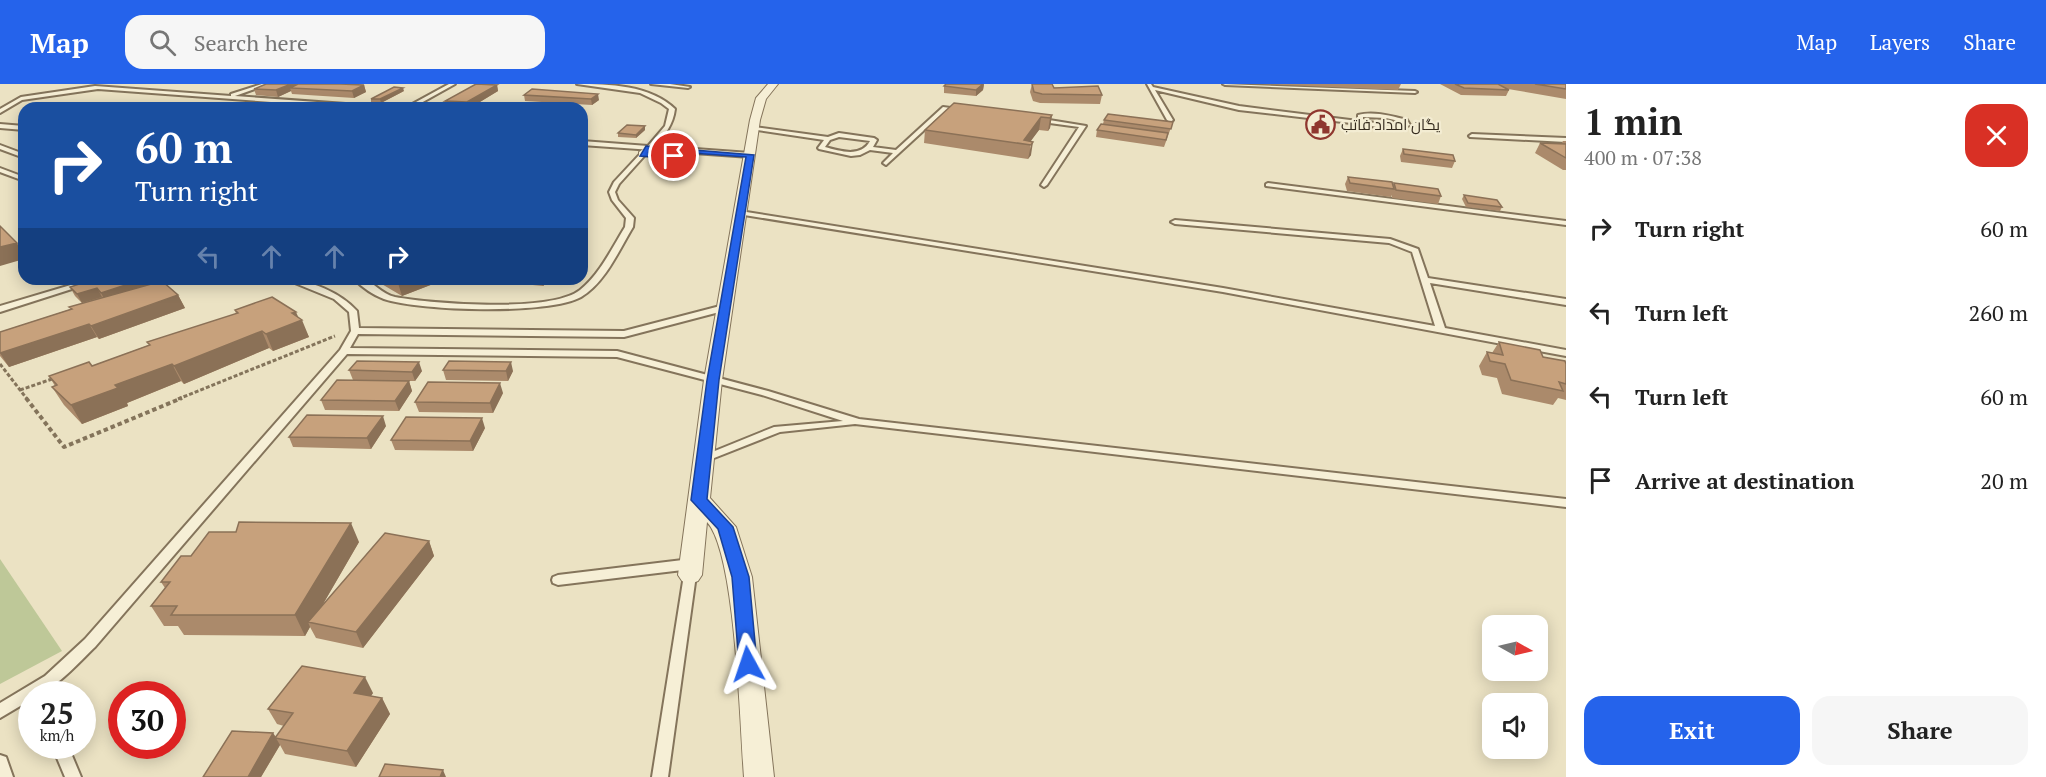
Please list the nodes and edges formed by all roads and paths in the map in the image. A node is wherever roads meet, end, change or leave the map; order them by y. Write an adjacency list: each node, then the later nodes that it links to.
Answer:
1 (118, 84): 10 (lane)
2 (267, 84): 13 (lane)
3 (453, 84): 15 (lane)
4 (579, 84): 32 (lane)
5 (653, 84): 11 (lane)
6 (773, 84): 24 (street)
7 (1225, 84): 12 (lane)
8 (1150, 86): 9 (lane); 20 (lane)
9 (1164, 86): 18 (lane); 21 (lane)
10 (95, 87): 13 (lane); 16 (lane)
11 (688, 87)
12 (1415, 92)
13 (227, 97): 14 (lane)
14 (293, 102)
15 (419, 102)
16 (0, 111)
17 (968, 111): 33 (lane)
18 (1360, 116): 21 (lane); 21 (lane)
19 (1025, 118): 39 (lane)
20 (1170, 120)
21 (1371, 124)
22 (0, 126): 23 (lane)
23 (18, 128)
24 (753, 131): 27 (lane); 35 (street)
25 (1472, 136): 26 (lane)
26 (1566, 140)
27 (826, 141): 30 (lane); 30 (lane)
28 (588, 144): 32 (lane)
29 (0, 147): 34 (lane)
30 (869, 148): 33 (lane)
31 (588, 150): 32 (lane)
32 (646, 151): 35 (lane); 47 (lane)
33 (897, 152): 36 (lane)
34 (18, 154)
35 (749, 158): 41 (street)
36 (886, 163)
37 (0, 170): 38 (lane)
38 (18, 177)
39 (1044, 185)
40 (1268, 185): 43 (lane)
41 (740, 213): 49 (street); 51 (lane)
42 (1175, 222): 44 (lane)
43 (1566, 223)
44 (1426, 280): 48 (lane); 51 (lane)
45 (79, 285): 50 (lane)
46 (305, 285): 52 (lane)
47 (367, 285)
48 (1566, 302)
49 (724, 308): 52 (lane); 57 (street)
50 (0, 309)
51 (1441, 330): 54 (lane)
52 (355, 331): 53 (lane); 58 (path)
53 (344, 351): 57 (lane); 65 (lane)
54 (1566, 353)
55 (0, 364): 58 (path)
56 (63, 375): 58 (path)
57 (713, 380): 59 (lane); 60 (street)
58 (20, 390)
59 (858, 422): 60 (lane); 62 (lane)
60 (704, 459): 61 (street)
61 (699, 500): 63 (street); 73 (street)
62 (1566, 503)
63 (690, 569): 64 (lane); 72 (lane)
64 (558, 580)
65 (50, 681)
66 (18, 702): 67 (lane)
67 (0, 711)
68 (65, 759): 71 (lane)
69 (0, 762): 70 (lane)
70 (5, 777)
71 (73, 777)
72 (660, 777)
73 (759, 777)

